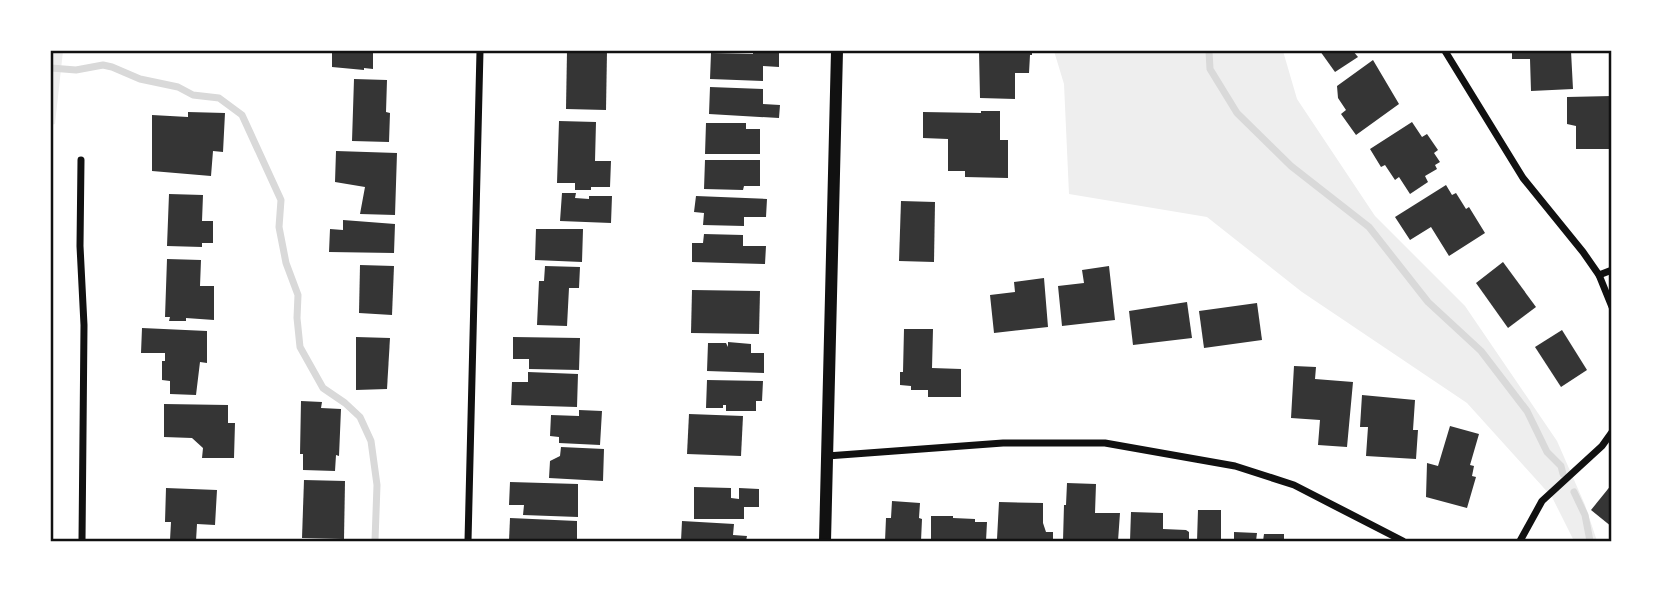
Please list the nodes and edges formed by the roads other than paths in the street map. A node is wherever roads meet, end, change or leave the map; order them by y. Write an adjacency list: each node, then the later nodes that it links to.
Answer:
1 (480, 51): 11 (street)
2 (838, 51): 9 (street)
3 (1445, 51): 6 (street)
4 (81, 160): 10 (street)
5 (1612, 270): 6 (street)
6 (1599, 275): 7 (street)
7 (1612, 307)
8 (1612, 432): 14 (street)
9 (827, 456): 12 (street); 13 (street)
10 (82, 541)
11 (468, 541)
12 (825, 541)
13 (1403, 541)
14 (1520, 541)

